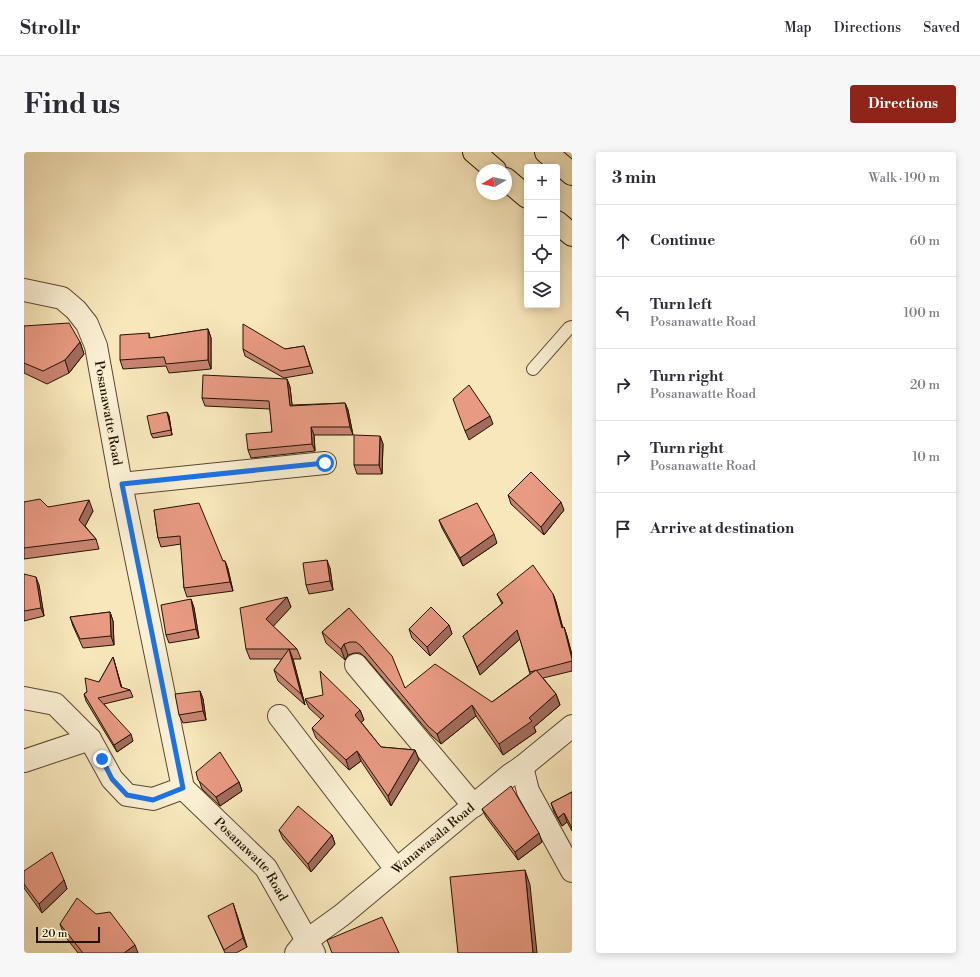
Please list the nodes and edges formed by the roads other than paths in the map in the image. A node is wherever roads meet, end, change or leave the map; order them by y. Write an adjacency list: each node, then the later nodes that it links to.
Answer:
1 (474, 152): 3 (highway)
2 (546, 152): 4 (highway)
3 (488, 164)
4 (572, 174)
5 (512, 184): 6 (highway)
6 (524, 194)
7 (560, 225): 8 (highway)
8 (572, 235)
9 (24, 290): 13 (street, Posanawatte Road)
10 (572, 327): 11 (lane)
11 (533, 369)
12 (325, 463): 13 (street)
13 (122, 484): 21 (street, Posanawatte Road)
14 (356, 665): 22 (street)
15 (24, 698): 18 (street)
16 (278, 716): 23 (street)
17 (572, 726): 20 (street, Wanawasala Road)
18 (90, 738): 19 (street); 21 (street)
19 (24, 761)
20 (522, 767): 22 (street, Wanawasala Road); 24 (street)
21 (183, 788): 25 (street, Posanawatte Road)
22 (474, 806): 23 (street, Wanawasala Road)
23 (396, 869): 25 (street, Wanawasala Road)
24 (572, 872)
25 (305, 949)

